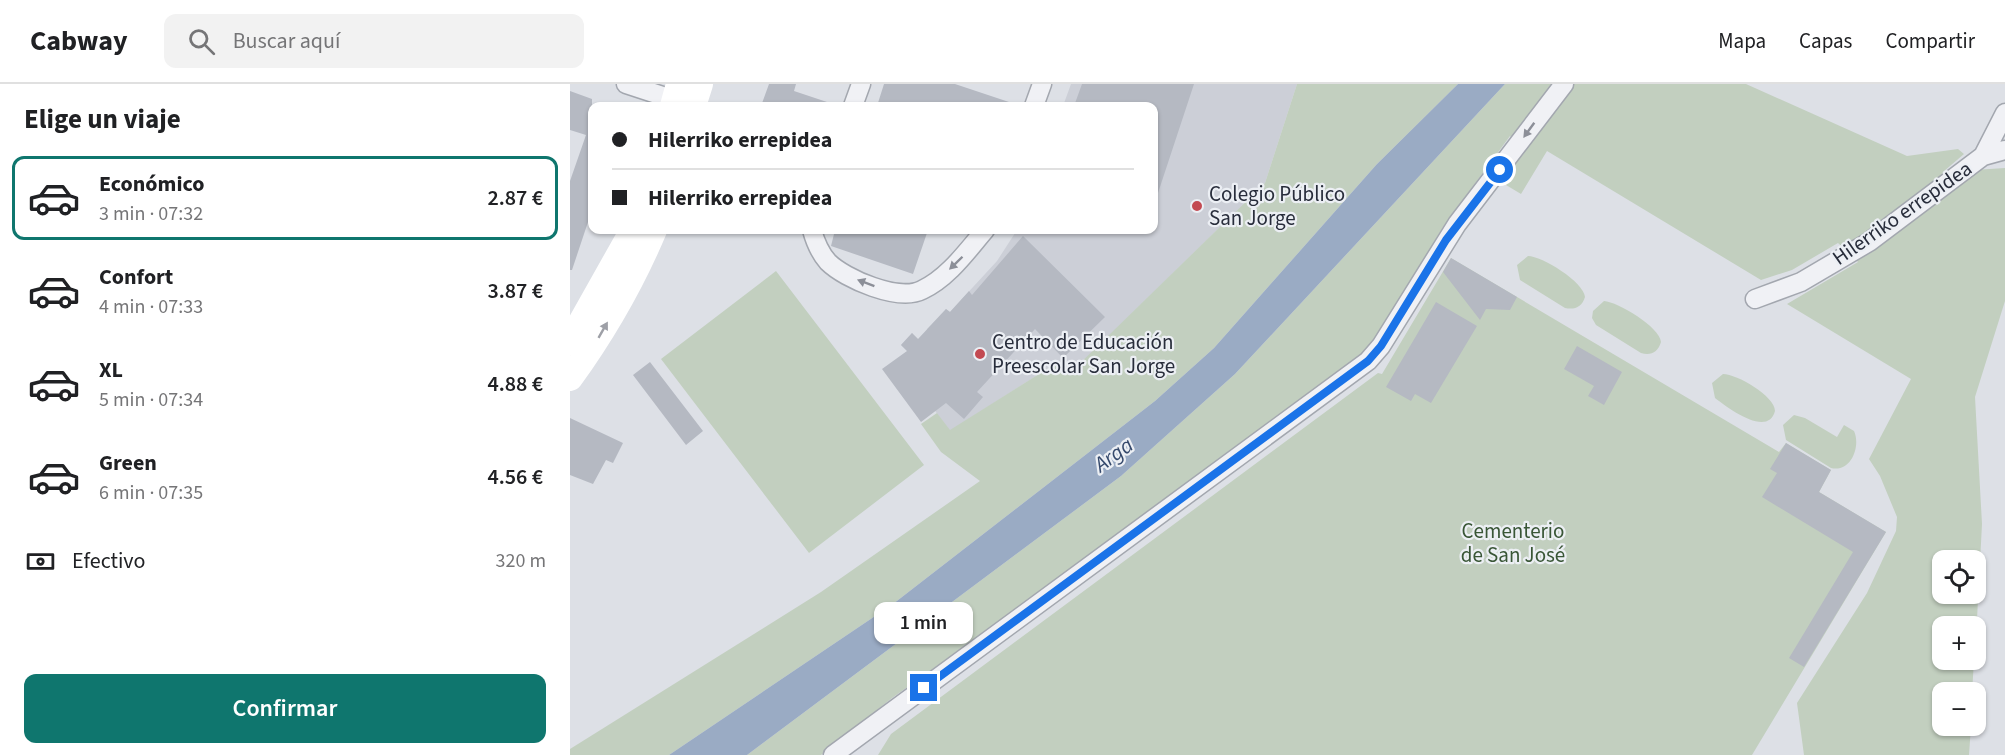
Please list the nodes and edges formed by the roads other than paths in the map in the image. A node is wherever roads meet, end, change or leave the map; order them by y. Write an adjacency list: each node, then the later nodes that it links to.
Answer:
1 (626, 84): 5 (street)
2 (861, 84): 6 (street)
3 (1042, 84): 7 (street)
4 (1564, 84): 19 (street, one-way to 19)
5 (685, 98)
6 (854, 102)
7 (1035, 102)
8 (2005, 113): 10 (street, Hilerriko errepidea)
9 (2005, 128): 10 (street, Hilerriko errepidea)
10 (1986, 147): 11 (street, Hilerriko errepidea); 16 (street, Hilerriko errepidea)
11 (2005, 150)
12 (631, 234): 17 (main road)
13 (652, 234): 18 (main road, one-way to 13)
14 (814, 234): 15 (street, one-way to 14)
15 (982, 234)
16 (1755, 299)
17 (570, 342)
18 (570, 378)
19 (846, 748): 20 (street)
20 (833, 755)

